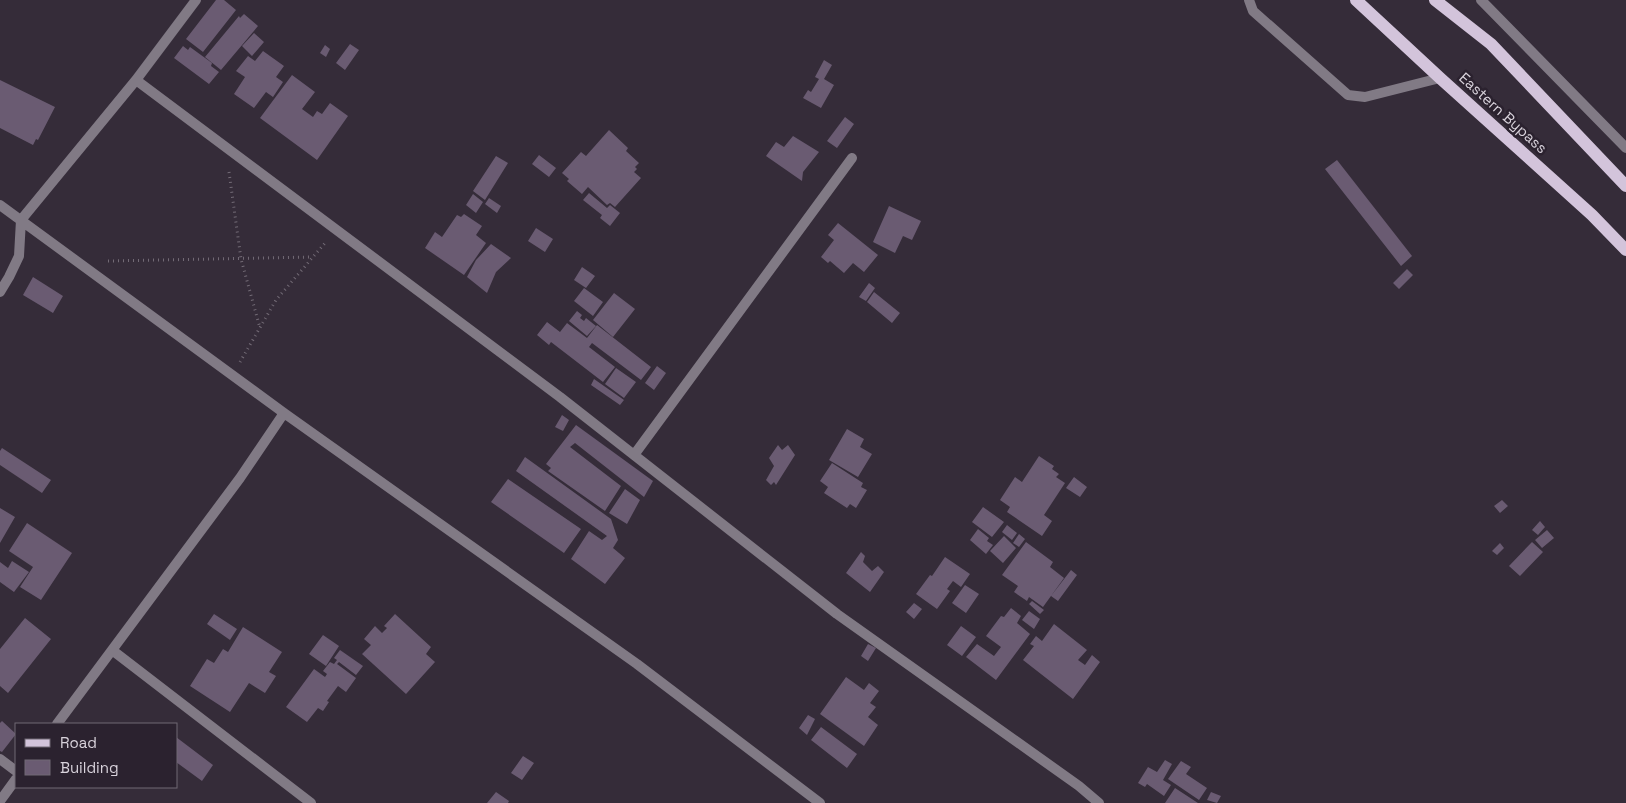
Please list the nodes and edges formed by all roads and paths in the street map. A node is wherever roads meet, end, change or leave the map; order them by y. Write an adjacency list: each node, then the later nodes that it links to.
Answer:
1 (196, 0): 7 (street)
2 (1249, 0): 6 (street)
3 (1356, 0): 6 (main road, Eastern Bypass)
4 (1435, 0): 11 (main road)
5 (1481, 0): 9 (street)
6 (1440, 78): 15 (main road, Eastern Bypass)
7 (136, 80): 8 (street); 13 (street)
8 (226, 148): 14 (street); 17 (path)
9 (1626, 148)
10 (852, 158): 23 (street)
11 (1626, 186)
12 (0, 205): 13 (street)
13 (21, 220): 18 (street); 19 (street)
14 (336, 230): 16 (path); 23 (street)
15 (1626, 250)
16 (313, 257): 17 (path); 20 (path)
17 (241, 259): 18 (path); 20 (path)
18 (78, 262): 21 (street)
19 (0, 292)
20 (260, 328): 21 (path)
21 (233, 375): 22 (street)
22 (284, 413): 24 (street); 31 (street)
23 (634, 455): 32 (street)
24 (112, 650): 25 (street); 30 (street)
25 (58, 723)
26 (0, 759): 27 (street)
27 (15, 770)
28 (15, 781): 29 (street)
29 (0, 801)
30 (312, 803)
31 (820, 803)
32 (1099, 803)

